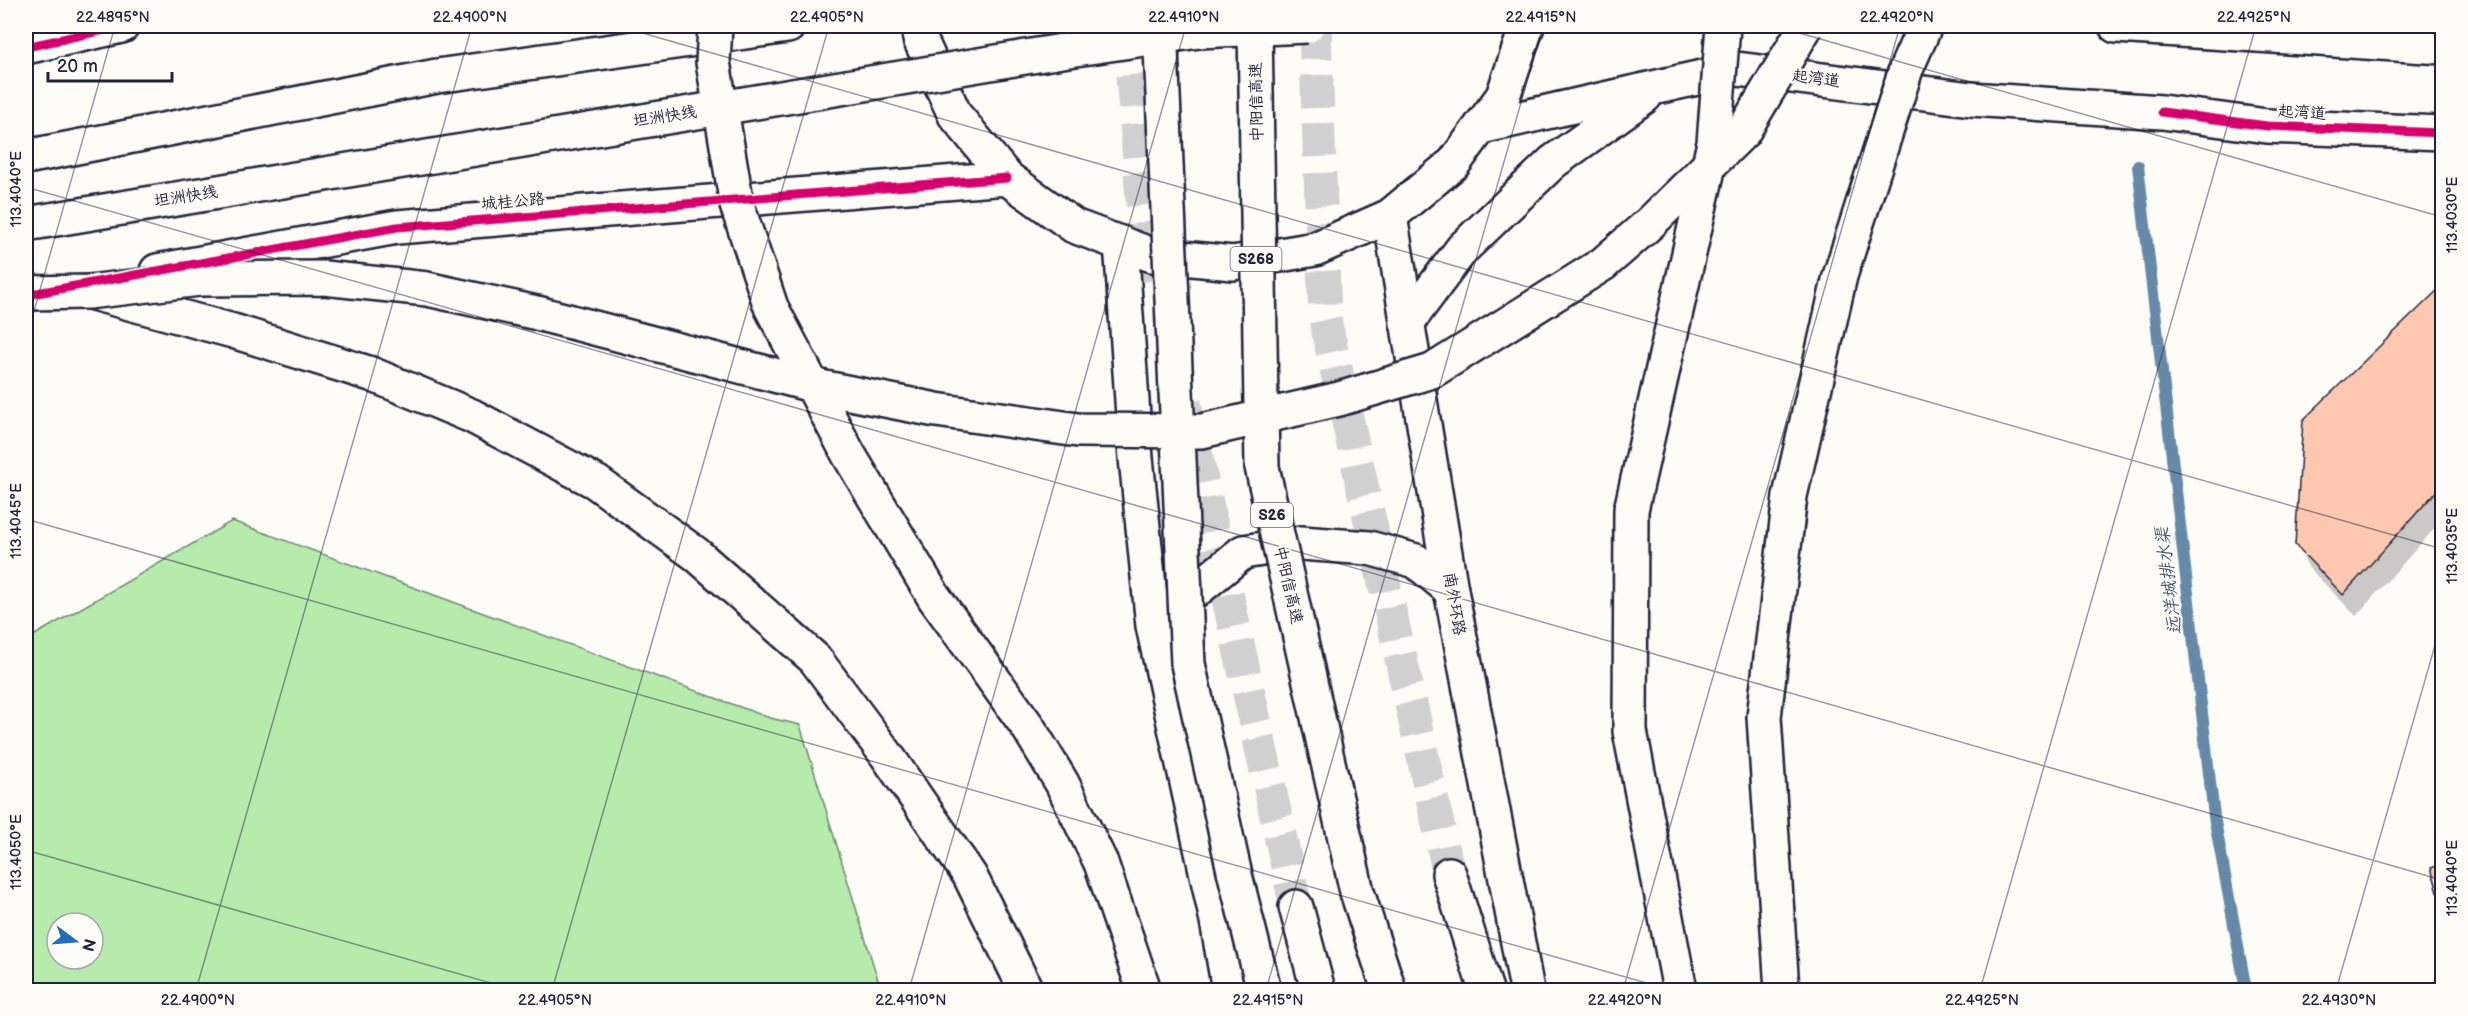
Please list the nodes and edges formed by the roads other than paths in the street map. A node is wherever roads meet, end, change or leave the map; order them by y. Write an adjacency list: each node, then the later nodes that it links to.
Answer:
1 (122, 26): 14 (main road)
2 (650, 26): 16 (main road)
3 (715, 26): 33 (main road, bridge)
4 (788, 26): 16 (main road)
5 (918, 26): 21 (main road, S268)
6 (1160, 26): 35 (main road, bridge)
7 (1255, 26): 37 (main road, 中阳信高速 / S26, bridge)
8 (1307, 26): 23 (main road, 坦洲快线, bridge)
9 (1527, 26): 18 (main road, S268)
10 (1723, 26): 40 (main road, bridge)
11 (1925, 26): 41 (main road, bridge)
12 (2116, 26): 15 (main road)
13 (1802, 31): 25 (main road, bridge)
14 (26, 47)
15 (2442, 47)
16 (437, 76): 20 (main road)
17 (1657, 87): 18 (main road, 起湾道); 19 (main road, 起湾道); 27 (main road)
18 (1481, 127): 22 (main road, S268)
19 (2442, 133)
20 (26, 157)
21 (1007, 178): 24 (main road, S268); 26 (main road, 城桂公路)
22 (1390, 216): 24 (main road, S268); 27 (main road, 南外环路)
23 (26, 224)
24 (1121, 243): 29 (main road)
25 (88, 292): 26 (main road, bridge); 32 (main road)
26 (26, 294)
27 (1407, 323): 28 (main road, 南外环路)
28 (1451, 590): 29 (main road); 39 (main road, 南外环路)
29 (1153, 626): 34 (main road)
30 (1449, 874): 38 (main road)
31 (1296, 907): 36 (main road)
32 (1026, 990)
33 (1144, 990)
34 (1229, 990)
35 (1264, 990)
36 (1318, 990)
37 (1389, 990)
38 (1486, 990)
39 (1527, 990)
40 (1680, 990)
41 (1782, 990)

